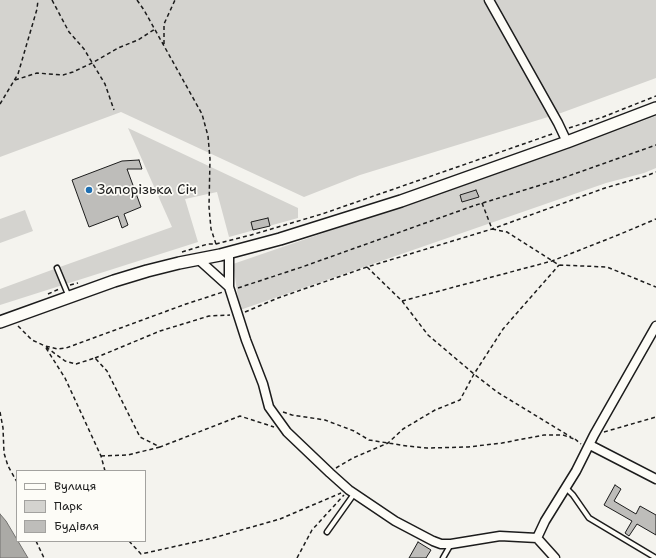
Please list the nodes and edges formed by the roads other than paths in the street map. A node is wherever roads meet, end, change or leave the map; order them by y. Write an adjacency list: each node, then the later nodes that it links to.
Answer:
1 (490, 0): 3 (street)
2 (656, 108): 3 (main road)
3 (567, 142): 4 (main road)
4 (229, 253): 5 (main road); 7 (street)
5 (198, 260): 7 (street); 8 (main road)
6 (57, 268): 8 (lane)
7 (230, 289): 14 (street)
8 (67, 292): 9 (main road)
9 (5, 320)
10 (656, 326): 11 (street)
11 (589, 447): 12 (street); 13 (street)
12 (656, 479)
13 (566, 488): 16 (street); 20 (lane)
14 (352, 492): 15 (lane); 17 (street)
15 (326, 532)
16 (537, 538): 17 (street); 19 (street)
17 (451, 544): 18 (lane)
18 (443, 558)
19 (555, 558)
20 (656, 558)

